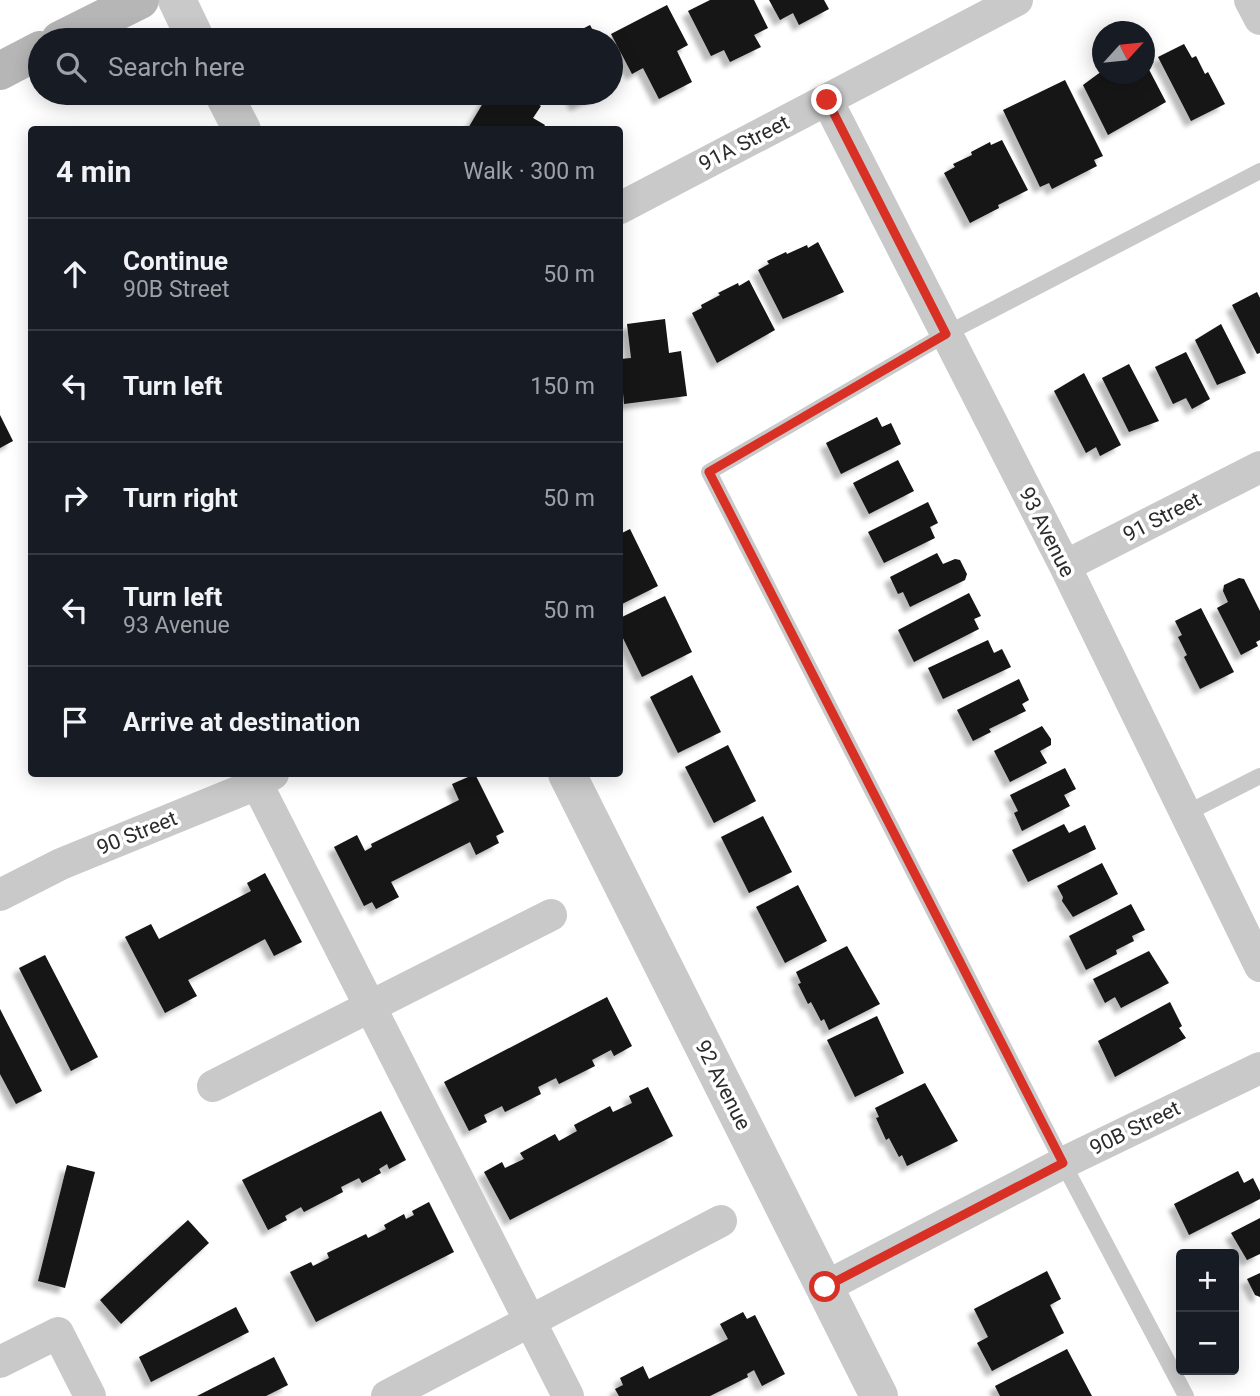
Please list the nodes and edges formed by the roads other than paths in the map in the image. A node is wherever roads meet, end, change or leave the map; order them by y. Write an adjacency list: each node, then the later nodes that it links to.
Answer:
1 (140, 0): 6 (main road)
2 (177, 0): 7 (street)
3 (1017, 0): 10 (street, 91A Street)
4 (1250, 0): 5 (street)
5 (1260, 19)
6 (84, 28)
7 (190, 28)
8 (28, 56): 9 (main road)
9 (0, 71)
10 (827, 100): 14 (street, 91A Street); 15 (street, 93 Avenue)
11 (229, 105): 12 (street)
12 (240, 126)
13 (1260, 171): 15 (lane)
14 (623, 206)
15 (946, 334): 17 (street, 93 Avenue); 28 (lane)
16 (1260, 467): 17 (street, 91 Street)
17 (1065, 566): 21 (street, 93 Avenue)
18 (1260, 776): 21 (lane)
19 (568, 777): 30 (street, 92 Avenue)
20 (266, 779): 22 (street, 90 Street); 25 (street)
21 (1185, 814): 24 (street, 93 Avenue)
22 (0, 895)
23 (551, 915): 25 (street)
24 (1260, 967)
25 (370, 1007): 27 (street); 31 (street)
26 (1260, 1068): 28 (street, 90B Street)
27 (213, 1086)
28 (1063, 1163): 30 (street, 90B Street); 37 (lane)
29 (721, 1221): 31 (street)
30 (825, 1287): 36 (street, 92 Avenue)
31 (531, 1321): 34 (street); 35 (street)
32 (0, 1362): 33 (street)
33 (90, 1396)
34 (387, 1396)
35 (568, 1396)
36 (879, 1396)
37 (1186, 1396)

